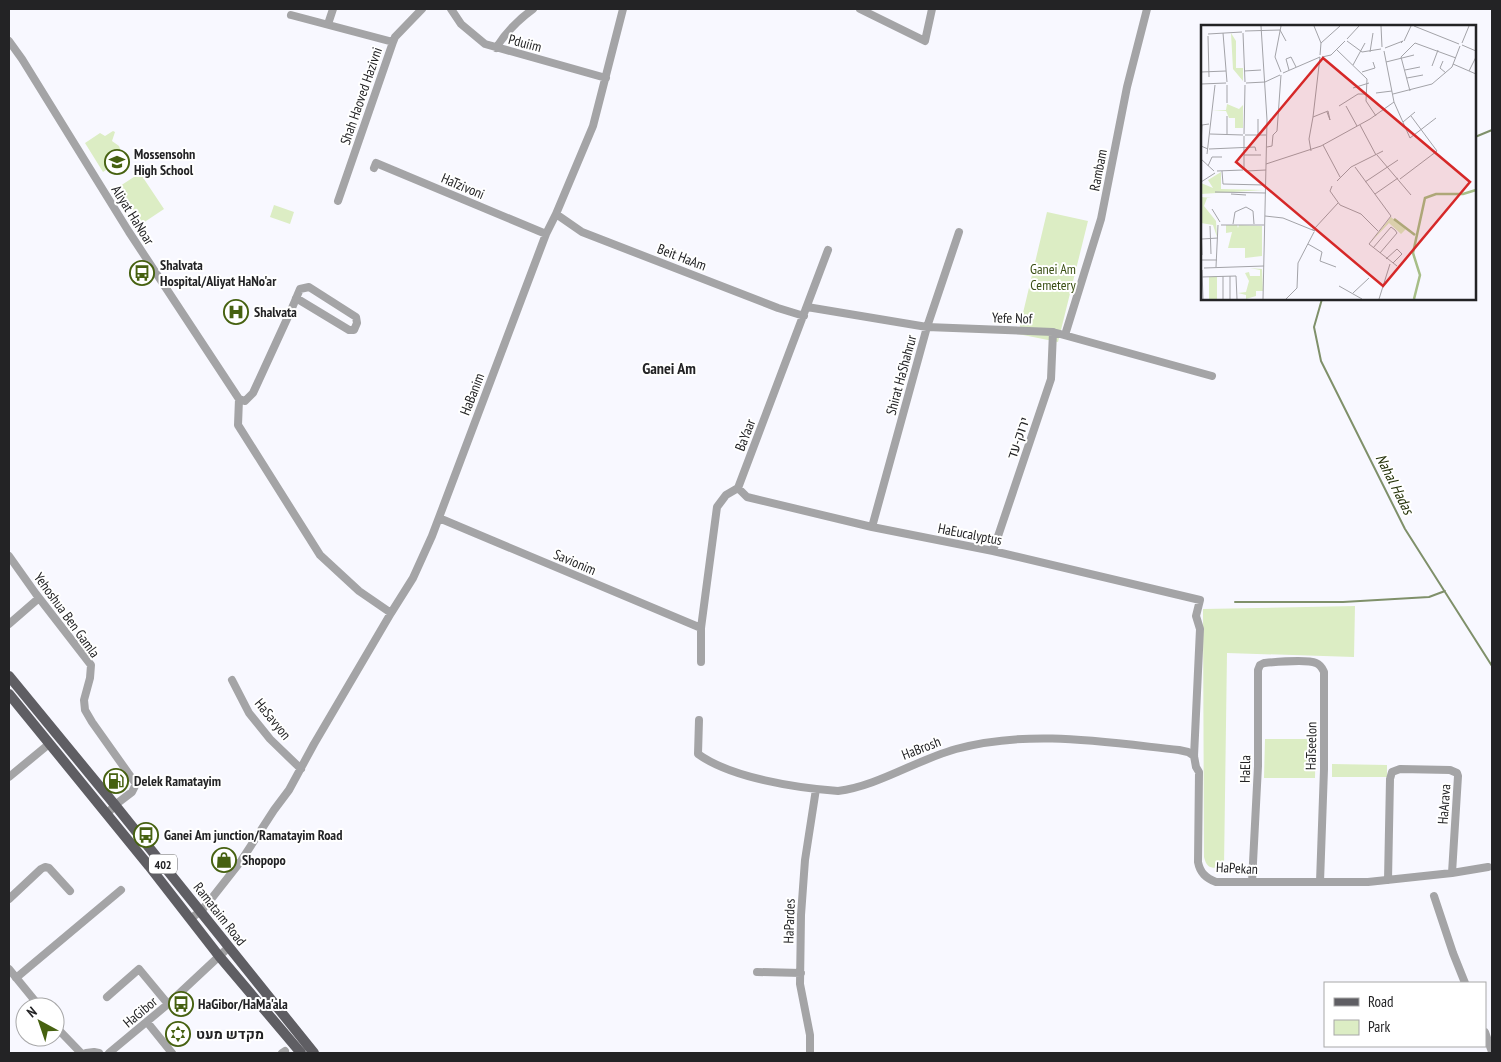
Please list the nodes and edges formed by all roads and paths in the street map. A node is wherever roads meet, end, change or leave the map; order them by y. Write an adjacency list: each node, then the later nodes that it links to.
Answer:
1 (333, 9): 10 (street)
2 (422, 9): 12 (street, Shah Haoved Hazivni)
3 (451, 9): 13 (street, Pduiim)
4 (533, 9): 13 (street)
5 (623, 9): 14 (street, HaBanim)
6 (860, 9): 7 (street)
7 (932, 9)
8 (1147, 9): 26 (street, Rambam)
9 (291, 14): 10 (street)
10 (328, 24): 12 (street)
11 (9, 41): 28 (street, Aliyat HaNoar)
12 (393, 42): 16 (street, Shah Haoved Hazivni)
13 (496, 48): 14 (street, Pduiim)
14 (606, 78): 17 (street, HaBanim)
15 (374, 168): 19 (street, HaTzivoni)
16 (338, 201)
17 (556, 214): 19 (street, HaBanim); 23 (street, Beit HaAm)
18 (959, 232): 24 (street, Shirat HaShahrur)
19 (546, 234): 30 (street, HaBanim)
20 (828, 250): 22 (street, BaYaar)
21 (296, 298): 21 (street); 28 (street)
22 (807, 307): 23 (street, BaYaar); 24 (street, Yefe Nof)
23 (804, 316): 29 (street, BaYaar)
24 (927, 327): 25 (street, Yefe Nof); 31 (street, Shirat HaShahrur)
25 (1053, 332): 26 (street, Yefe Nof); 32 (street, ירוק-עד)
26 (1065, 334): 27 (street, Yefe Nof)
27 (1212, 376)
28 (239, 399): 36 (street)
29 (738, 488): 31 (street, HaEucalyptus); 38 (street, BaYaar)
30 (439, 518): 36 (street, HaBanim); 38 (street, Savionim)
31 (872, 527): 32 (street, HaEucalyptus)
32 (993, 550): 35 (street, HaEucalyptus)
33 (9, 556): 34 (street, Yehoshua Ben Gamla)
34 (39, 598): 37 (street); 50 (street, Yehoshua Ben Gamla)
35 (1200, 600): 46 (street, HaPekan)
36 (391, 613): 47 (street, HaBanim)
37 (9, 624)
38 (702, 628): 39 (street, BaYaar)
39 (701, 662)
40 (1268, 663): 55 (street, HaEla); 56 (street, HaTseelon)
41 (9, 676): 50 (main road, Ramataim Road / 402)
42 (232, 680): 47 (street, HaSavyon)
43 (9, 694): 45 (main road, Ramataim Road / 402)
44 (699, 720): 49 (street, HaBrosh)
45 (49, 744): 48 (street); 51 (main road, Ramataim Road / 402)
46 (1194, 756): 49 (street, HaBrosh); 55 (street, HaPekan)
47 (301, 769): 61 (street, HaBanim)
48 (9, 777)
49 (816, 789): 67 (street, HaPardes)
50 (115, 805): 51 (street, Yehoshua Ben Gamla); 61 (main road, Ramataim Road / 402)
51 (107, 814): 62 (main road, Ramataim Road / 402)
52 (1488, 867): 53 (street, HaPekan)
53 (1452, 873): 54 (street, HaPekan); 54 (street, HaArava)
54 (1388, 880): 56 (street, HaPekan)
55 (1252, 882): 56 (street, HaPekan)
56 (1320, 882)
57 (121, 890): 68 (street)
58 (70, 891): 60 (street)
59 (1434, 896): 69 (street)
60 (9, 899)
61 (201, 911): 62 (street, HaBanim); 63 (main road, Ramataim Road / 402)
62 (190, 919): 64 (main road, Ramataim Road / 402)
63 (229, 948): 64 (street, HaGibor); 83 (main road, Ramataim Road / 402)
64 (219, 956): 72 (street, HaGibor); 82 (main road, Ramataim Road / 402)
65 (9, 969): 68 (street)
66 (757, 972): 67 (street)
67 (801, 973): 84 (street, HaPardes)
68 (16, 978): 70 (street)
69 (1465, 982)
70 (32, 997)
71 (107, 997): 72 (street)
72 (168, 1004): 73 (street, HaGibor)
73 (147, 1022): 80 (street, HaGibor); 81 (street)
74 (1486, 1035): 76 (street)
75 (65, 1036): 77 (street)
76 (1492, 1052)
77 (81, 1053)
78 (86, 1053): 79 (street)
79 (99, 1053)
80 (109, 1053)
81 (172, 1053)
82 (301, 1053)
83 (314, 1053)
84 (810, 1053)

